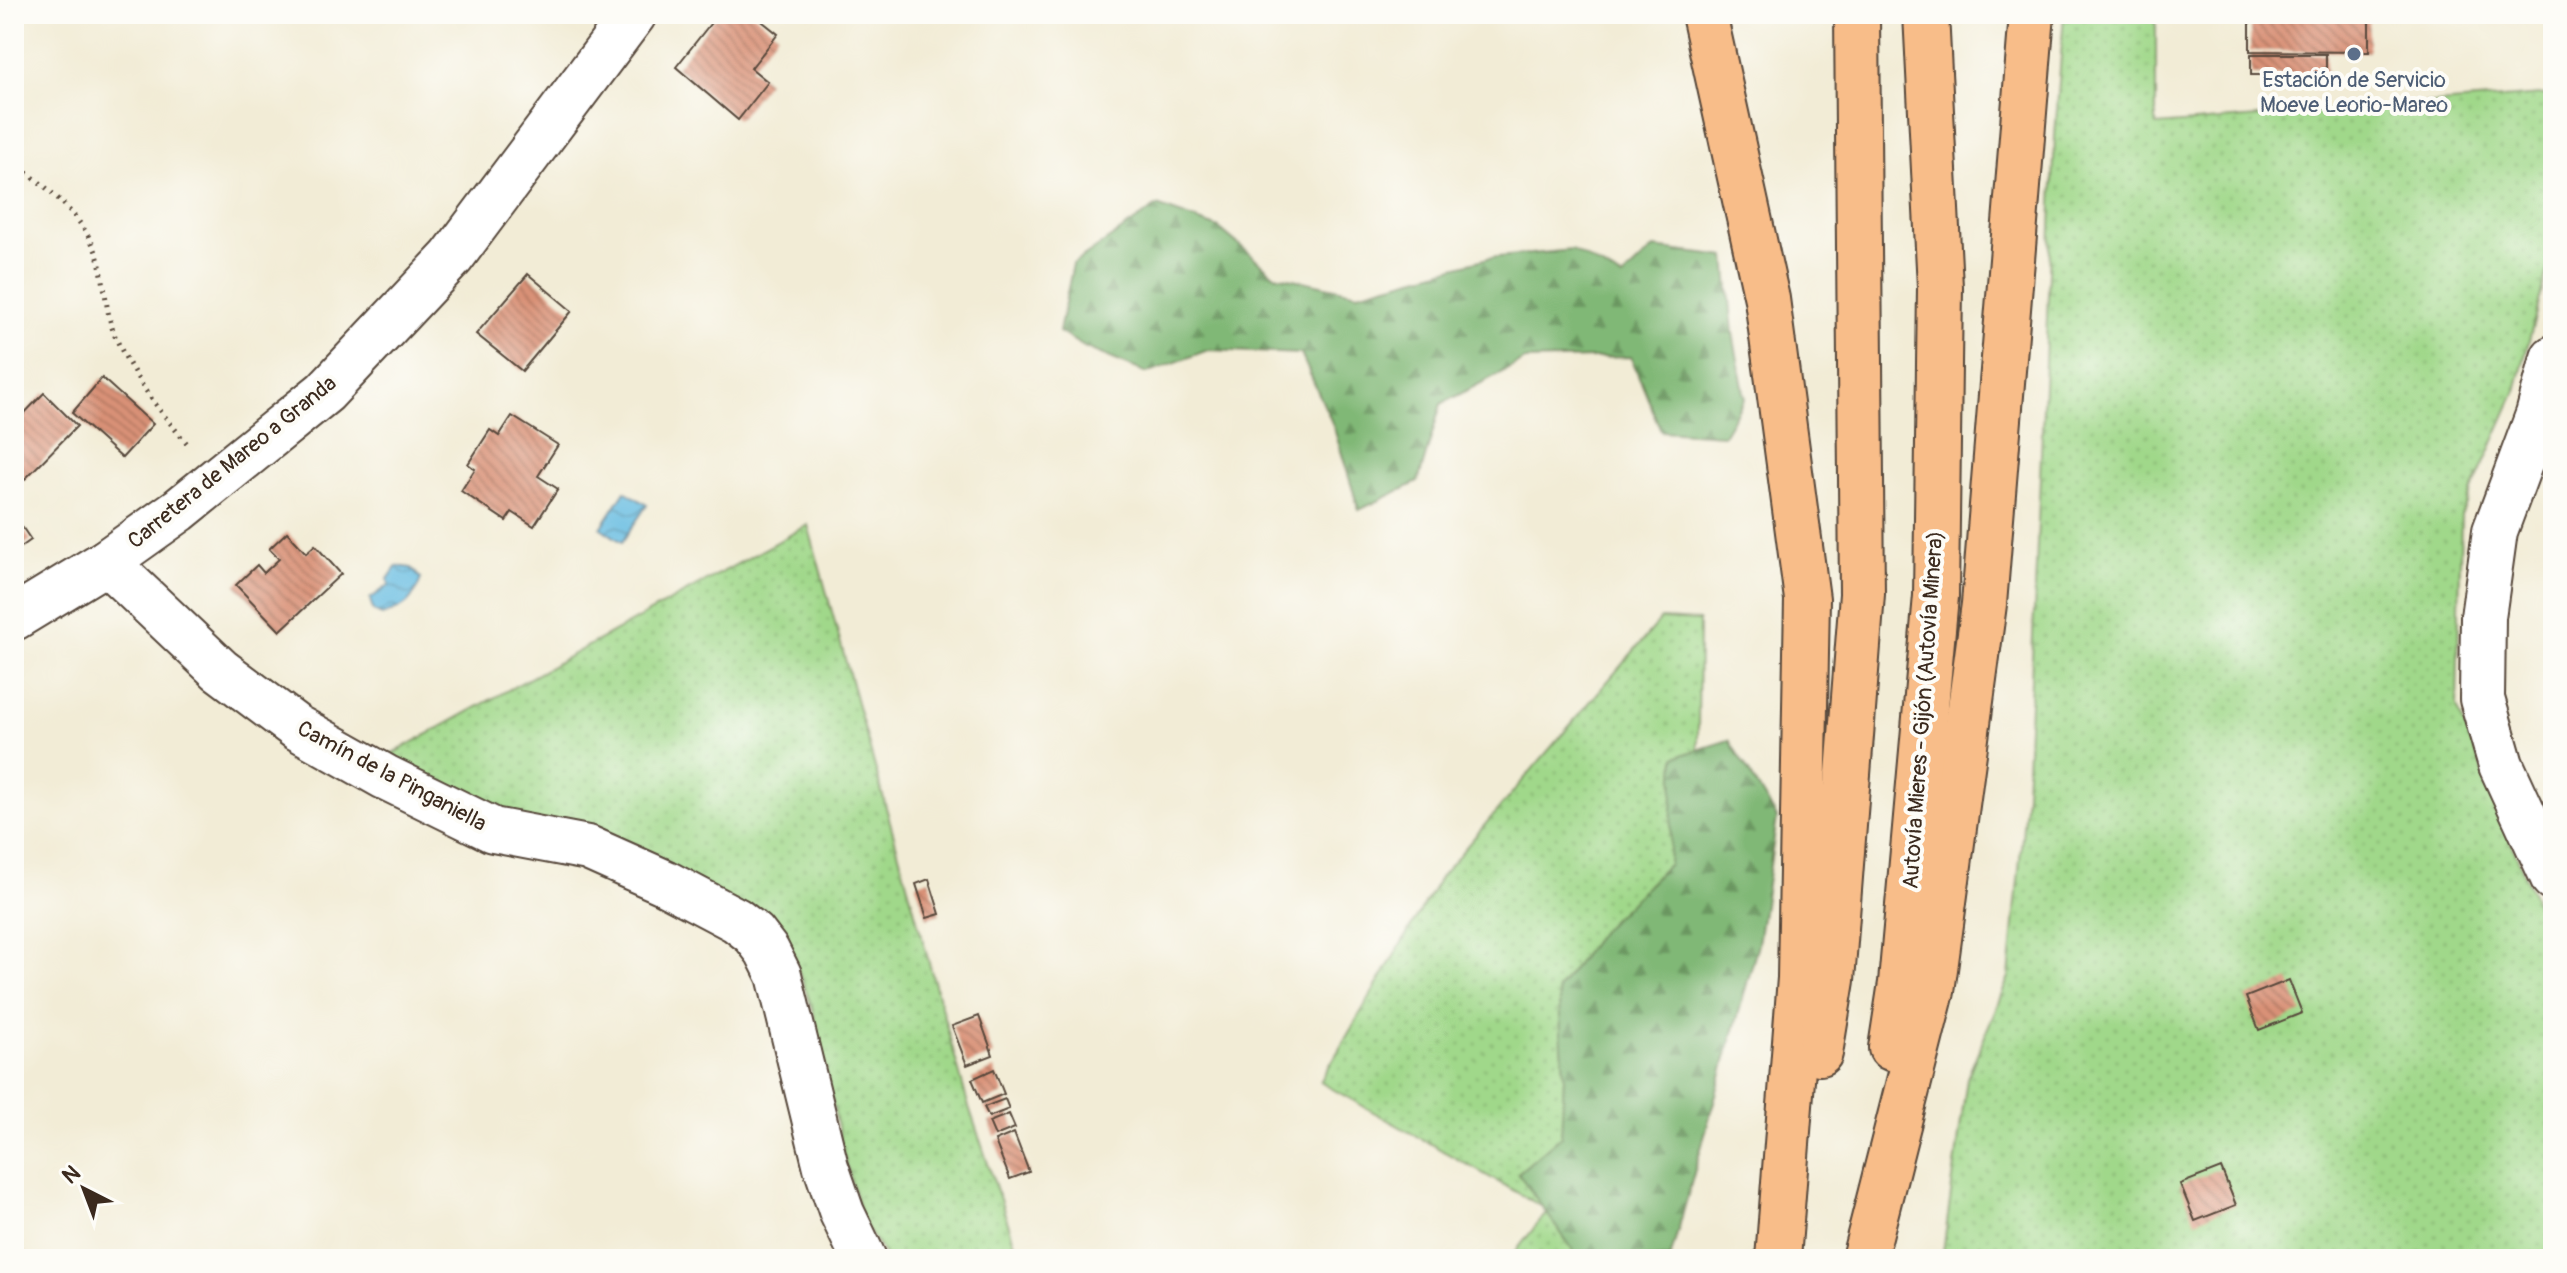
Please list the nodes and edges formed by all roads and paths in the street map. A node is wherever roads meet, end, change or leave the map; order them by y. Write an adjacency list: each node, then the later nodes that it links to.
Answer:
1 (634, 14): 8 (street, Carretera de Mareo a Granda)
2 (1704, 14): 13 (highway)
3 (1857, 14): 14 (highway)
4 (1926, 14): 15 (highway, Autovía Mieres - Gijón (Autovía Minera))
5 (2032, 14): 16 (highway)
6 (14, 163): 8 (path)
7 (2553, 358): 11 (street)
8 (217, 480): 9 (street, Carretera de Mareo a Granda)
9 (106, 562): 10 (street, Carretera de Mareo a Granda); 12 (street, Camín de la Pinganiella)
10 (14, 618)
11 (2553, 878)
12 (864, 1259)
13 (1778, 1259)
14 (1785, 1259)
15 (1855, 1259)
16 (1864, 1259)

